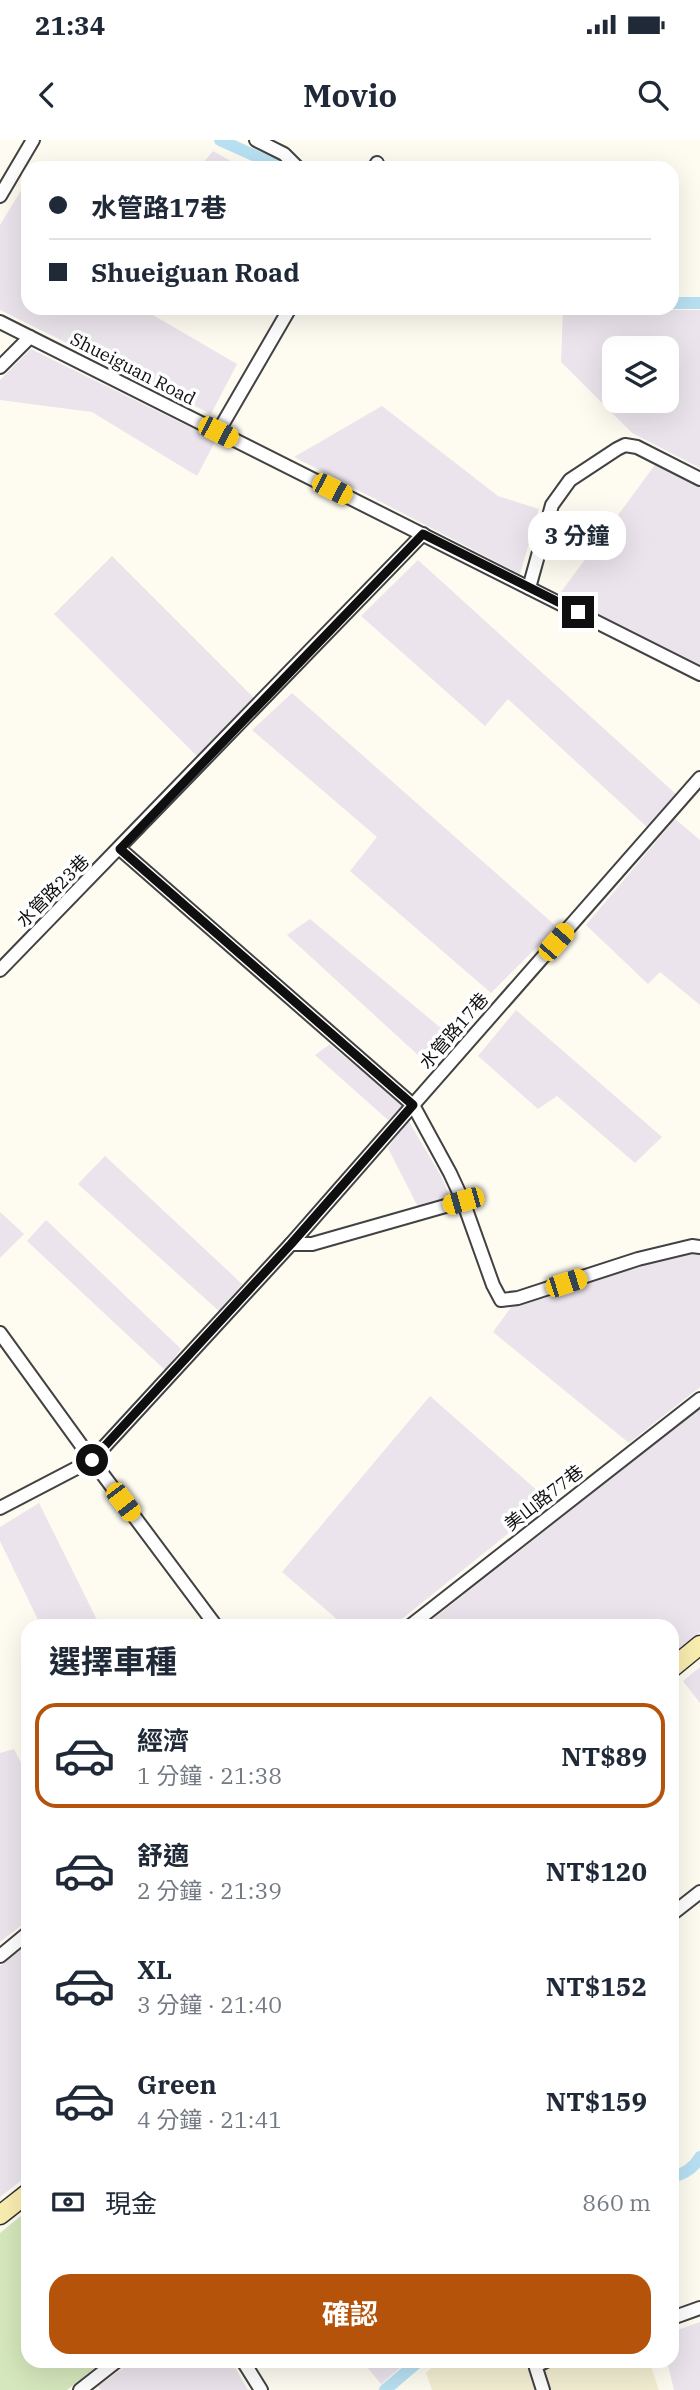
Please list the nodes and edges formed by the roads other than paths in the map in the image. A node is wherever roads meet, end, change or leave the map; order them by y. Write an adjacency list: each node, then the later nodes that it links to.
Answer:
1 (33, 140): 4 (street)
2 (256, 140): 3 (street)
3 (291, 161)
4 (0, 196)
5 (286, 315): 9 (street)
6 (0, 322): 7 (street, Shueiguan Road)
7 (30, 337): 8 (street); 9 (street, Shueiguan Road)
8 (0, 368)
9 (218, 432): 11 (street, Shueiguan Road)
10 (700, 479): 12 (street)
11 (423, 534): 12 (street, Shueiguan Road); 15 (street, 水管路23巷)
12 (528, 588): 13 (street, Shueiguan Road)
13 (700, 674)
14 (700, 778): 17 (street, 水管路17巷)
15 (120, 849): 16 (street, 水管路23巷); 17 (street)
16 (0, 971)
17 (413, 1105): 18 (street); 19 (street, 水管路17巷)
18 (463, 1201): 19 (street); 20 (street)
19 (291, 1244): 23 (street, 水管路17巷)
20 (700, 1247)
21 (0, 1333): 23 (street)
22 (700, 1399): 26 (street, 美山路77巷)
23 (92, 1460): 24 (street, 水管路17巷); 25 (street)
24 (0, 1508)
25 (211, 1619)
26 (419, 1619)
27 (700, 1645): 28 (street)
28 (679, 1662)
29 (700, 1892): 30 (street)
30 (679, 1908)
31 (21, 1939): 32 (street)
32 (0, 1956)
33 (21, 2198): 34 (street)
34 (0, 2215)
35 (700, 2308): 36 (street)
36 (679, 2316)
37 (108, 2368): 40 (street)
38 (247, 2368): 41 (street)
39 (536, 2368): 42 (street)
40 (80, 2390)
41 (261, 2390)
42 (543, 2390)

